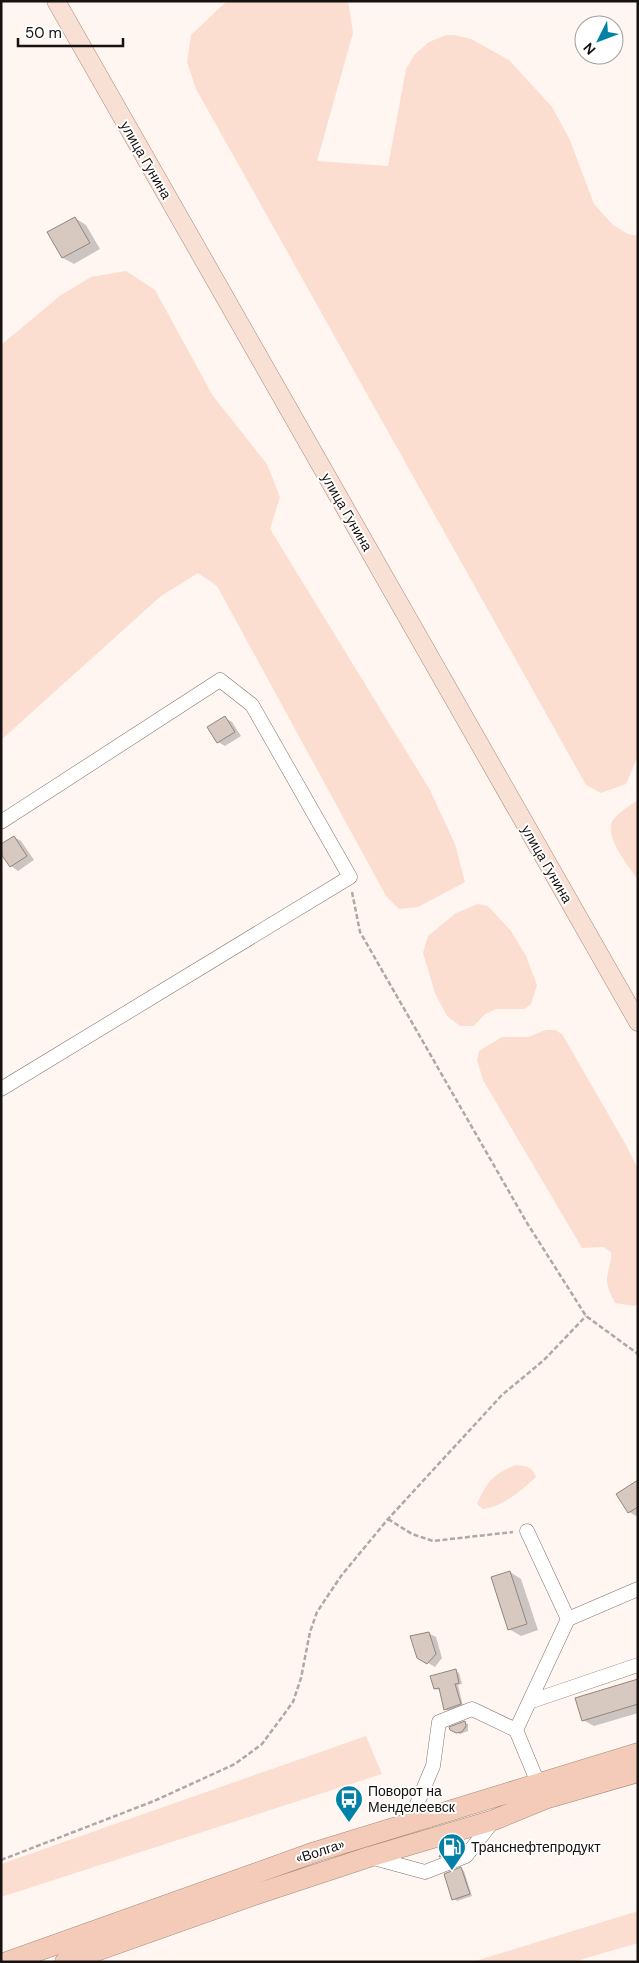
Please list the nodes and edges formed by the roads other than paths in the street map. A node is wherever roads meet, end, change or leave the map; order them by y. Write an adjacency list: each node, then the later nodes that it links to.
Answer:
1 (56, 1): 3 (main road, улица Гунина)
2 (1, 822): 4 (street)
3 (638, 1022)
4 (1, 1090)
5 (527, 1531): 7 (street)
6 (638, 1589): 7 (street)
7 (568, 1619): 9 (street)
8 (638, 1665): 9 (street)
9 (529, 1702): 10 (street)
10 (516, 1730): 13 (street); 15 (street)
11 (638, 1753): 13 (highway, «Волга»)
12 (638, 1772): 14 (highway, «Волга»)
13 (538, 1783): 15 (highway, «Волга»)
14 (494, 1820): 16 (highway, «Волга»); 16 (street)
15 (405, 1825): 17 (highway, «Волга»)
16 (369, 1857): 18 (highway, «Волга»)
17 (8, 1962)
18 (65, 1962)

